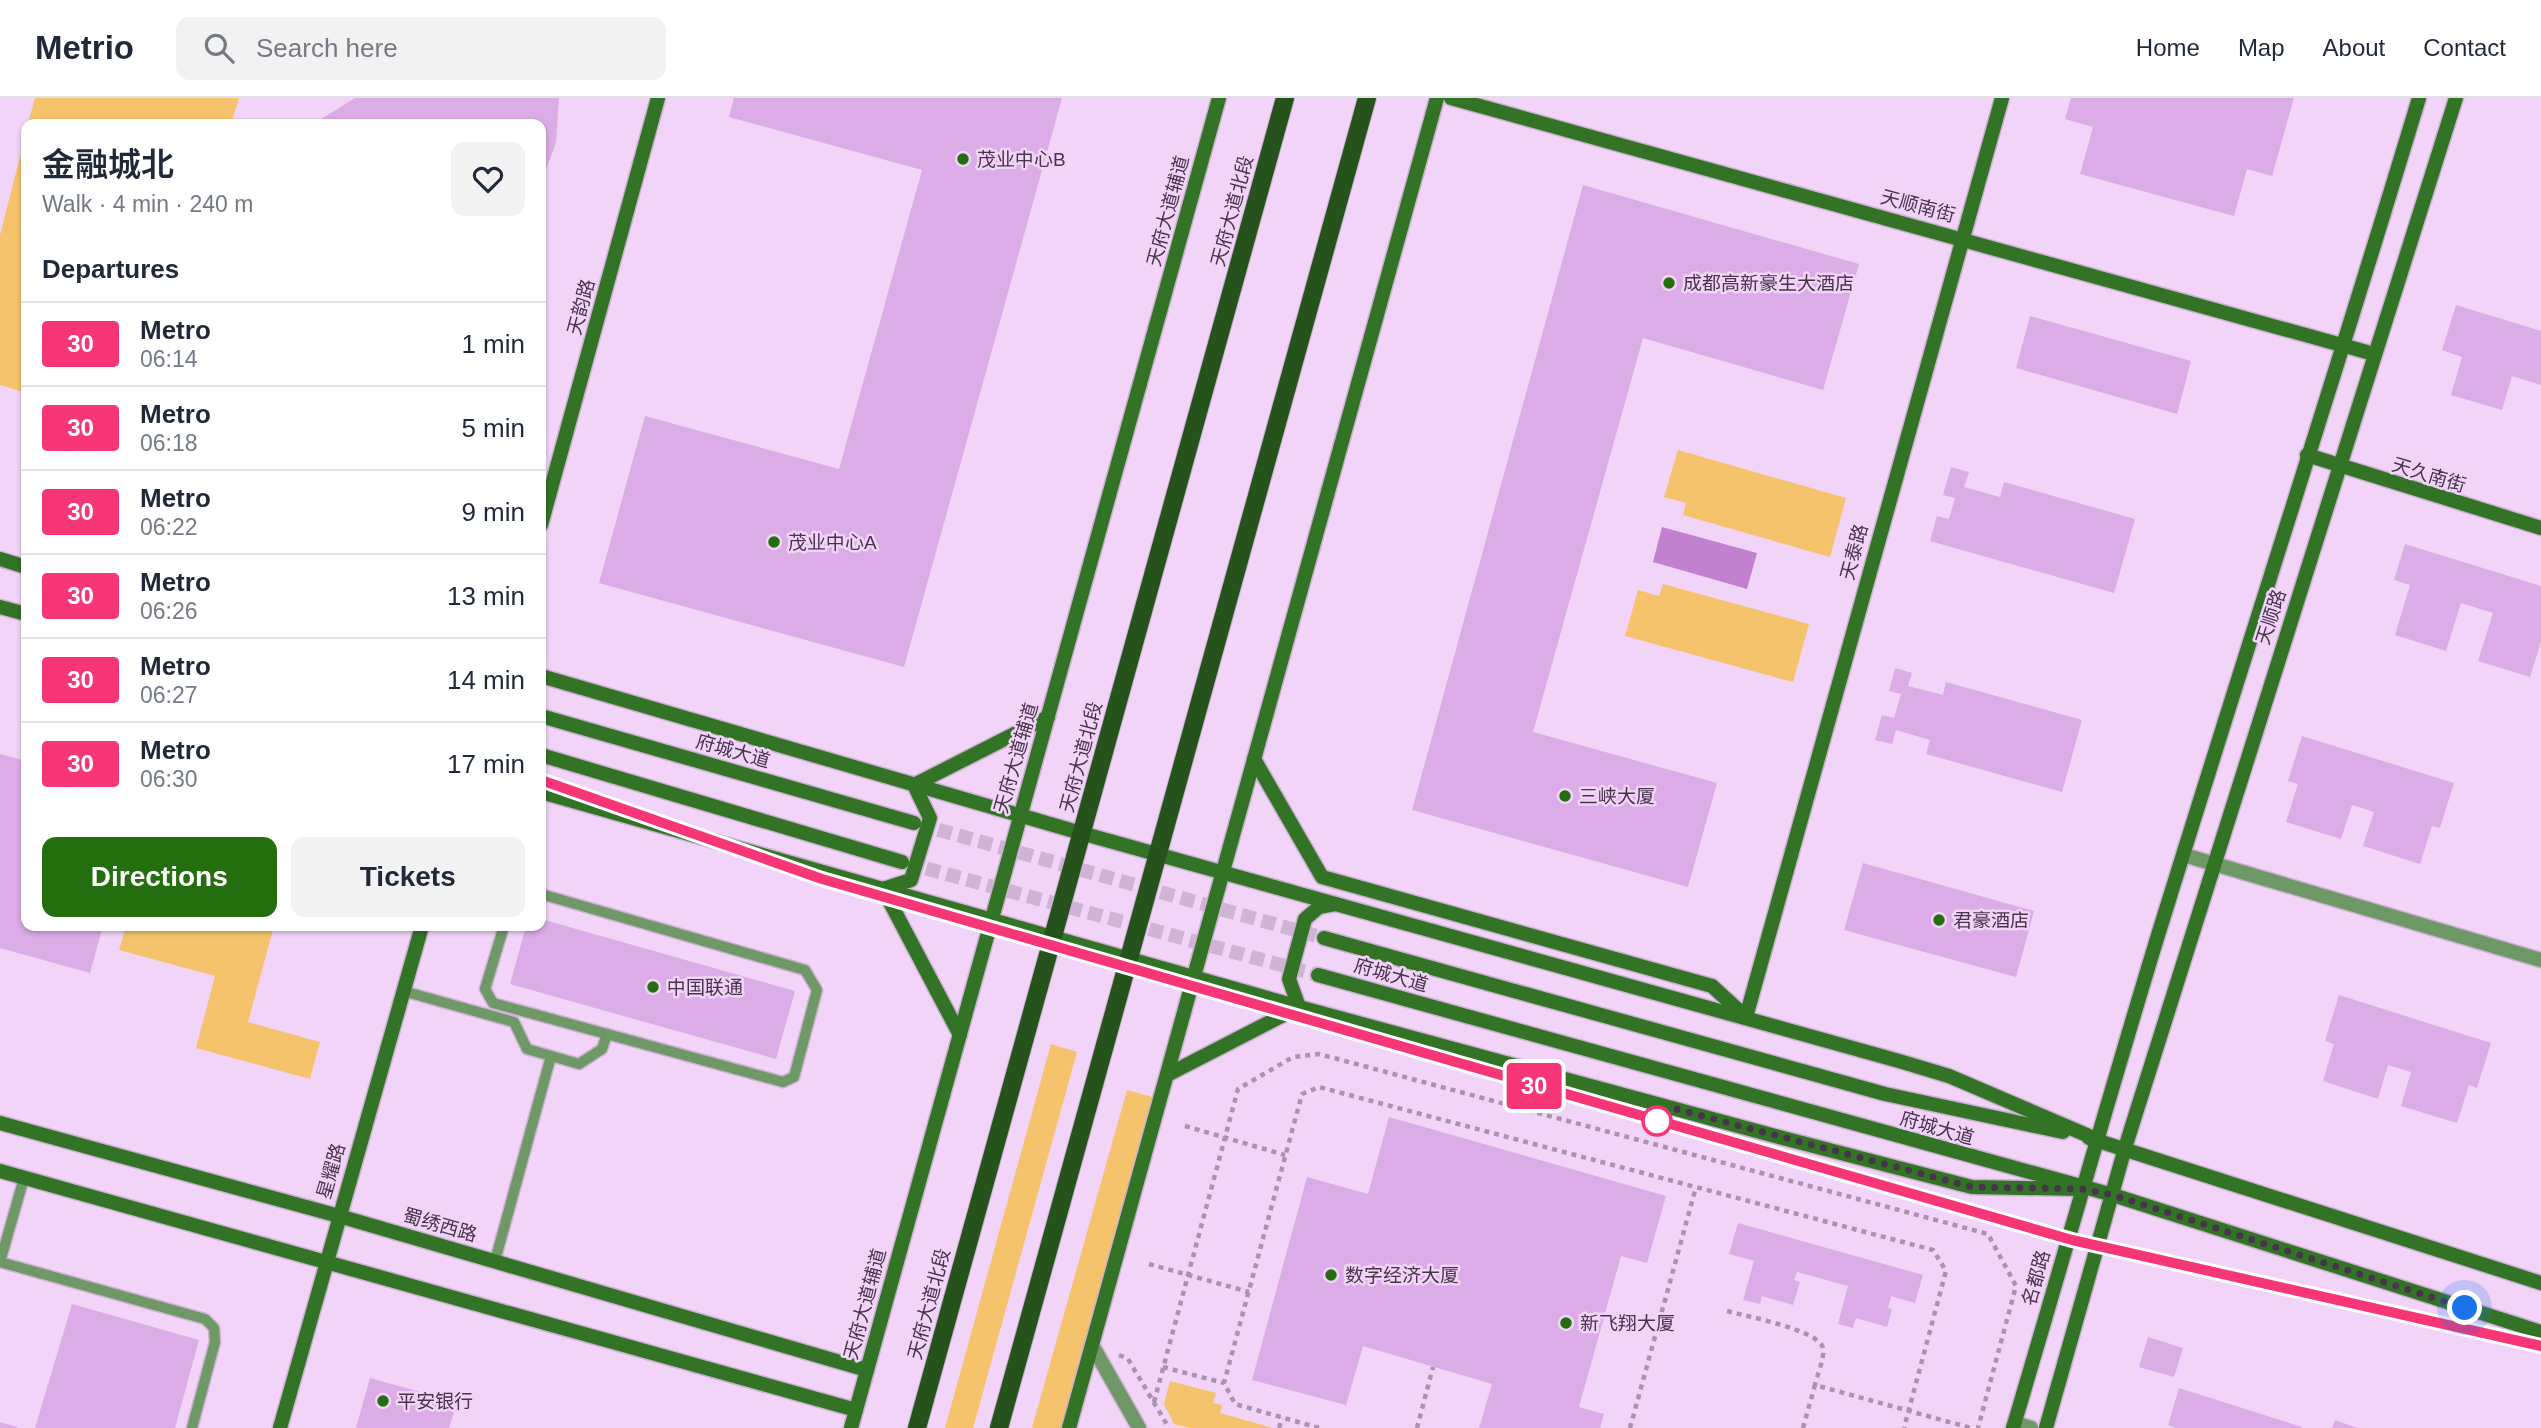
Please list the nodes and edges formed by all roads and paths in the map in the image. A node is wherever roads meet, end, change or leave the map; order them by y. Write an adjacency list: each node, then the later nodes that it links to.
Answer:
1 (657, 98): 15 (street, 天韵路)
2 (1219, 98): 23 (street, 天府大道辅道)
3 (1285, 98): 30 (main road, 天府大道北段)
4 (1367, 98): 31 (main road)
5 (1437, 98): 25 (street)
6 (1451, 98): 10 (street, 天顺南街)
7 (2002, 98): 10 (street, 天泰路)
8 (2419, 98): 11 (street, 天顺路)
9 (2456, 98): 12 (street, 天顺路)
10 (1965, 239): 11 (street, 天顺南街); 52 (street, 天泰路)
11 (2344, 346): 12 (street, 天顺南街); 13 (street, 天顺路)
12 (2374, 354): 14 (street, 天顺路)
13 (2307, 455): 14 (street, 天久南街); 32 (street, 天顺路)
14 (2338, 467): 16 (street, 天久南街); 34 (street, 天顺路)
15 (546, 508)
16 (2541, 528)
17 (0, 559): 18 (street)
18 (21, 565)
19 (0, 607): 20 (street)
20 (21, 613)
21 (546, 677): 26 (street)
22 (546, 717): 29 (street, 府城大道)
23 (1048, 717): 26 (street); 28 (street, 天府大道辅道)
24 (546, 756): 33 (street)
25 (1254, 759): 35 (street); 52 (street)
26 (914, 785): 28 (street); 36 (street)
27 (546, 793): 36 (street)
28 (1020, 815): 30 (street); 39 (street, 天府大道辅道)
29 (914, 823)
30 (1081, 833): 31 (street); 42 (main road, 天府大道北段)
31 (1158, 854): 35 (street); 44 (main road)
32 (2184, 855): 34 (street); 60 (street, 天顺路)
33 (902, 862)
34 (2213, 863): 45 (street); 61 (street, 天顺路)
35 (1223, 872): 38 (street); 47 (street)
36 (883, 889): 39 (street); 54 (street)
37 (546, 895): 53 (lane)
38 (1340, 904): 50 (street); 52 (street)
39 (992, 919): 42 (street); 54 (street, 天府大道辅道)
40 (421, 931): 48 (street, 星耀路)
41 (502, 931): 49 (lane)
42 (1053, 937): 44 (street); 92 (main road, 天府大道北段)
43 (1324, 938): 60 (street, 府城大道)
44 (1129, 959): 47 (street); 93 (main road)
45 (2541, 960)
46 (1318, 975): 66 (street, 府城大道)
47 (1194, 977): 50 (street); 56 (street)
48 (403, 990): 51 (lane); 68 (street, 星耀路)
49 (493, 1003): 51 (lane); 53 (lane)
50 (1299, 1007): 56 (street); 66 (street)
51 (490, 1016): 55 (lane)
52 (1746, 1017): 60 (street)
53 (607, 1034): 55 (lane)
54 (960, 1035): 81 (street, 天府大道辅道)
55 (551, 1056): 70 (lane)
56 (1167, 1075): 78 (street)
57 (0, 1123): 68 (street, 蜀绣西路)
58 (1185, 1126): 59 (path)
59 (1225, 1138): 62 (path); 73 (path); 104 (path)
60 (2096, 1139): 61 (street, 府城大道); 66 (street, 名都路)
61 (2125, 1148): 67 (street, 天顺路); 74 (street, 府城大道)
62 (1286, 1155): 65 (path); 75 (path)
63 (0, 1171): 64 (street)
64 (24, 1178): 69 (street); 71 (lane)
65 (1696, 1187): 86 (path); 100 (path)
66 (2082, 1189): 67 (street, 府城大道); 88 (street, 名都路)
67 (2113, 1195): 77 (street, 府城大道); 106 (street, 天顺路)
68 (339, 1216): 69 (street, 星耀路); 70 (street, 蜀绣西路)
69 (325, 1261): 85 (street); 90 (street, 星耀路)
70 (495, 1261): 81 (street, 蜀绣西路)
71 (0, 1262): 89 (lane)
72 (1149, 1264): 73 (path)
73 (1188, 1275): 75 (path); 79 (path)
74 (2541, 1283)
75 (1249, 1292): 82 (path)
76 (1727, 1311): 83 (path)
77 (2541, 1332)
78 (1092, 1345): 84 (path); 94 (street); 95 (street)
79 (1163, 1367): 82 (path); 84 (path)
80 (1433, 1367): 99 (path)
81 (867, 1370): 85 (street, 天府大道辅道)
82 (1224, 1383): 87 (path)
83 (1815, 1385): 86 (path); 101 (path)
84 (1154, 1402): 96 (path)
85 (856, 1410): 91 (street, 天府大道辅道)
86 (1908, 1411): 102 (path); 103 (path)
87 (1282, 1418): 97 (path); 98 (path)
88 (2014, 1426): 105 (street)
89 (192, 1428)
90 (280, 1428)
91 (851, 1428)
92 (917, 1428)
93 (999, 1428)
94 (1069, 1428)
95 (1139, 1428)
96 (1169, 1428)
97 (1279, 1428)
98 (1320, 1428)
99 (1417, 1428)
100 (1630, 1428)
101 (1803, 1428)
102 (1903, 1428)
103 (1971, 1428)
104 (1978, 1428)
105 (2031, 1428)
106 (2046, 1428)

